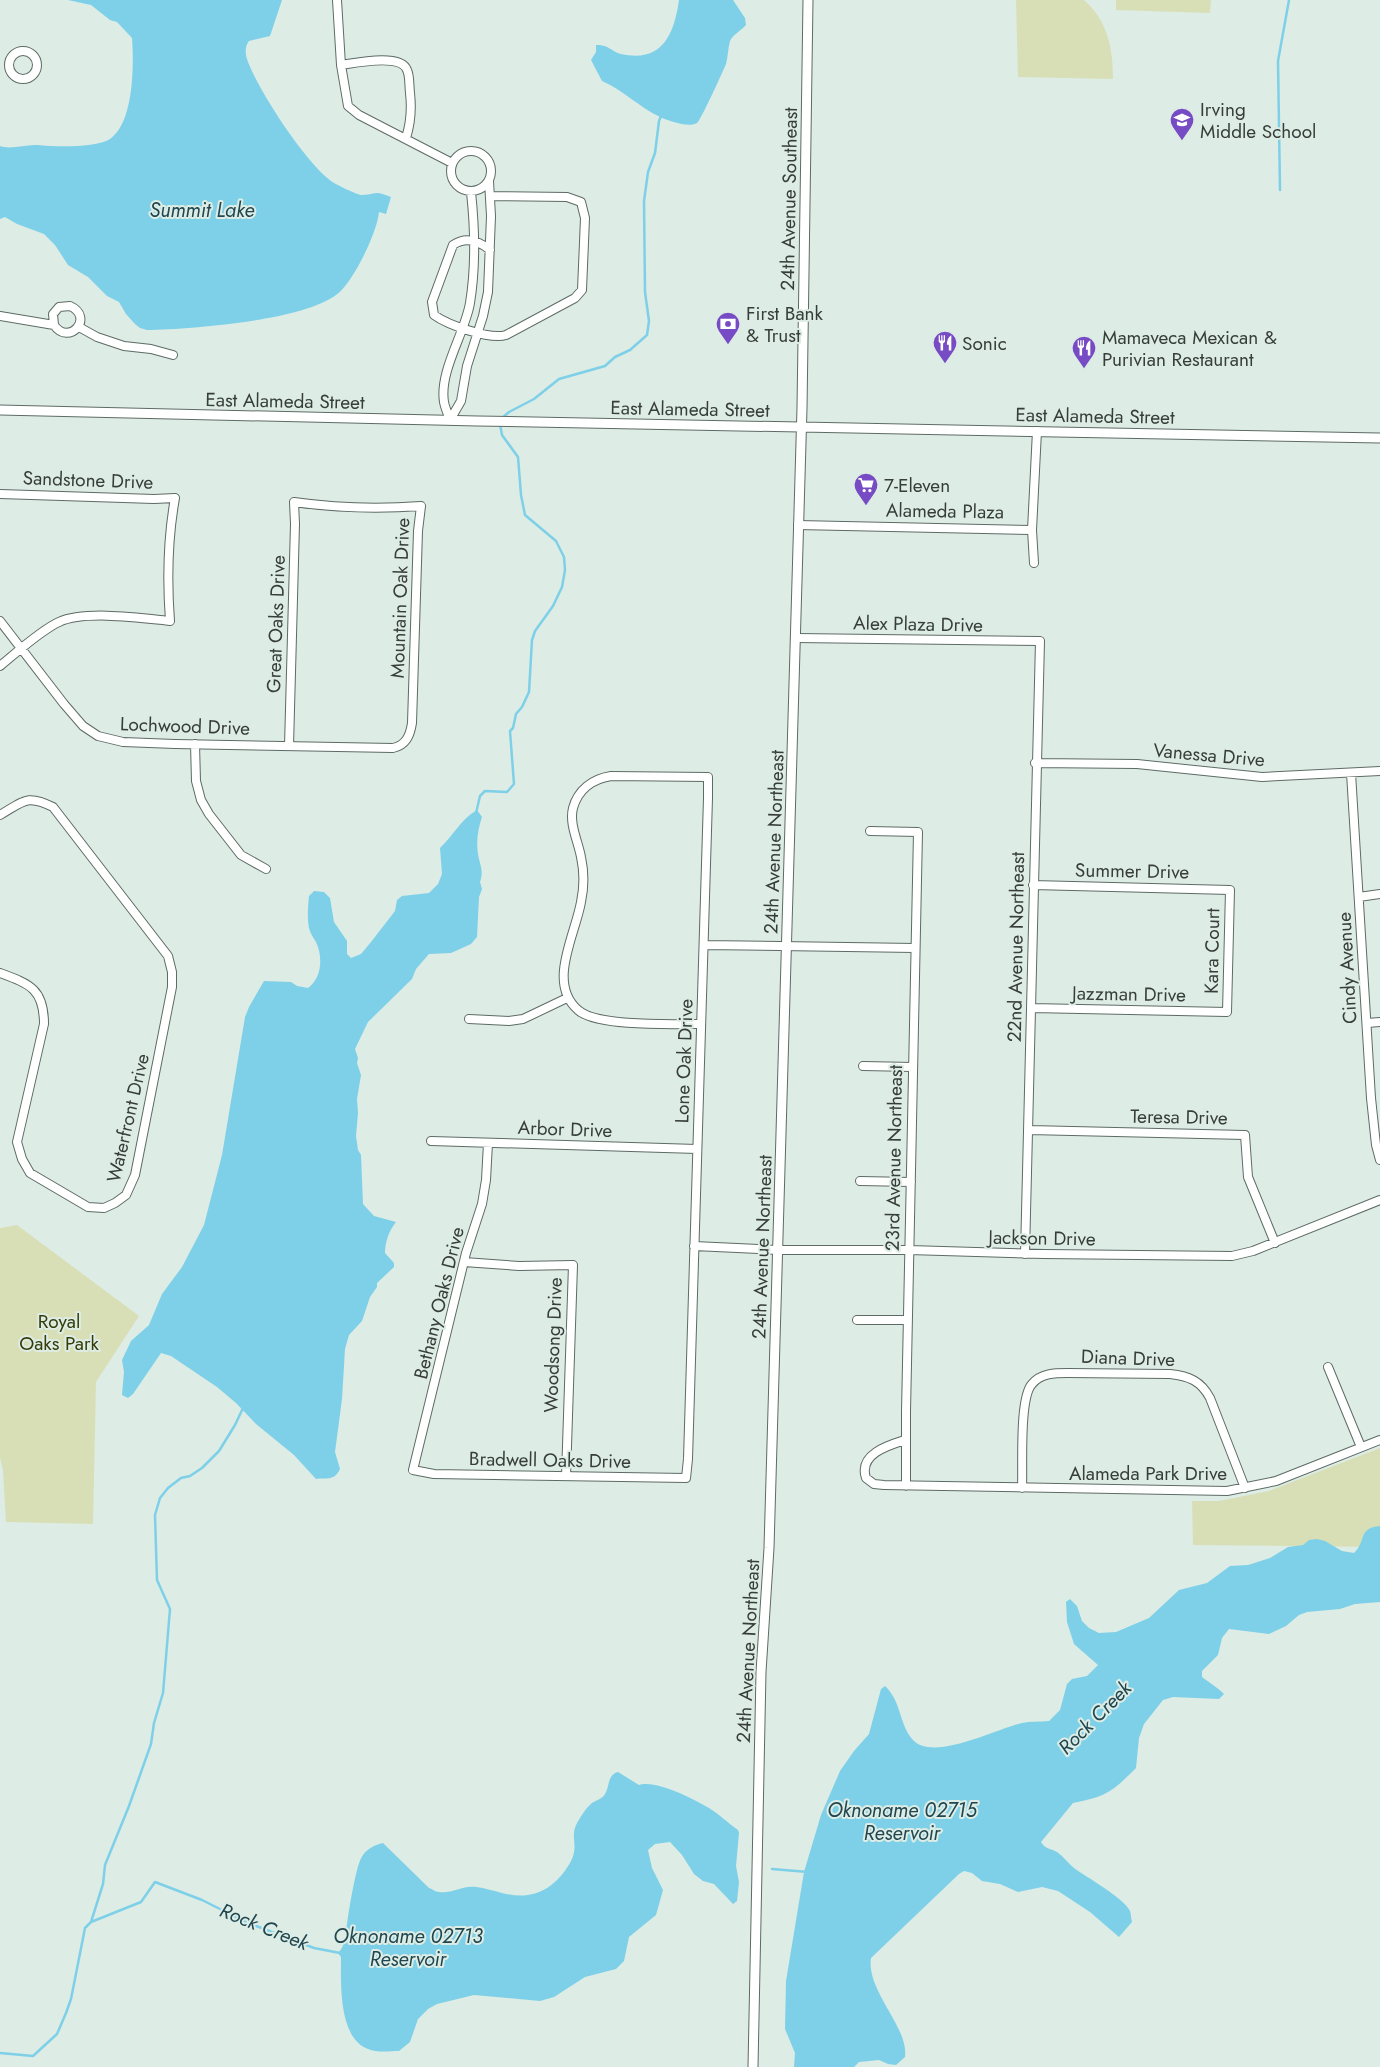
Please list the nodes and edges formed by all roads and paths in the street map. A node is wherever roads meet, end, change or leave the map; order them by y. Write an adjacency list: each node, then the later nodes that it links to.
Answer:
1 (337, 0): 5 (street)
2 (808, 0): 21 (street, 24th Avenue Southeast)
3 (0, 61): 4 (street)
4 (9, 62)
5 (341, 65): 6 (street); 6 (street)
6 (406, 138): 7 (street)
7 (452, 163): 8 (street); 9 (street)
8 (489, 182): 9 (street); 10 (street)
9 (471, 192): 11 (street)
10 (490, 196): 12 (street); 17 (street)
11 (475, 240): 12 (street); 16 (street); 16 (street)
12 (490, 250): 17 (street)
13 (0, 316): 14 (street)
14 (54, 325): 15 (street); 15 (street)
15 (79, 327): 18 (street)
16 (463, 327): 17 (street); 20 (street)
17 (478, 332): 20 (street)
18 (173, 355)
19 (0, 410): 20 (street, East Alameda Street)
20 (450, 420): 21 (street, East Alameda Street)
21 (801, 428): 22 (street, East Alameda Street); 26 (street, 24th Avenue Northeast)
22 (1037, 431): 23 (street, East Alameda Street); 27 (street)
23 (1380, 438)
24 (0, 494): 32 (street, Sandstone Drive)
25 (294, 502): 35 (street, Great Oaks Drive); 36 (street, Mountain Oak Drive)
26 (798, 525): 27 (street, Alameda Plaza); 30 (street, 24th Avenue Northeast)
27 (1032, 530): 28 (street)
28 (1034, 563)
29 (0, 622): 32 (street, Lochwood Drive)
30 (796, 638): 31 (street, Alex Plaza Drive); 48 (street, 24th Avenue Northeast)
31 (1040, 641): 37 (street, 22nd Avenue Northeast)
32 (22, 649): 33 (street); 34 (street, Lochwood Drive)
33 (0, 666)
34 (195, 744): 35 (street, Lochwood Drive); 42 (street)
35 (289, 746): 36 (street, Lochwood Drive)
36 (393, 748)
37 (1036, 763): 39 (street, Vanessa Drive); 43 (street, 22nd Avenue Northeast)
38 (1380, 771): 39 (street, Vanessa Drive)
39 (1351, 773): 46 (street, Cindy Avenue)
40 (0, 815): 50 (street, Waterfront Drive)
41 (870, 832): 49 (street, 23rd Avenue Northeast)
42 (266, 869)
43 (1033, 886): 44 (street, Summer Drive); 52 (street, 22nd Avenue Northeast)
44 (1230, 890): 53 (street, Kara Court)
45 (1380, 894): 46 (street)
46 (1359, 897): 56 (street, Cindy Avenue)
47 (704, 944): 48 (street); 51 (street, Lone Oak Drive); 57 (street, Lone Oak Drive)
48 (787, 947): 49 (street); 70 (street, 24th Avenue Northeast)
49 (915, 948): 59 (street, 23rd Avenue Northeast)
50 (0, 973)
51 (567, 998): 54 (street); 57 (street)
52 (1031, 1008): 53 (street, Jazzman Drive); 60 (street, 22nd Avenue Northeast)
53 (1227, 1012)
54 (469, 1019)
55 (1380, 1022): 56 (street)
56 (1367, 1023): 64 (street, Cindy Avenue)
57 (701, 1024): 63 (street, Lone Oak Drive)
58 (863, 1066): 59 (street)
59 (912, 1067): 66 (street, 23rd Avenue Northeast)
60 (1029, 1130): 68 (street, Teresa Drive); 72 (street, 22nd Avenue Northeast)
61 (431, 1141): 62 (street, Arbor Drive)
62 (488, 1143): 63 (street, Arbor Drive); 73 (street, Bethany Oaks Drive)
63 (697, 1149): 69 (street, Lone Oak Drive)
64 (1380, 1160)
65 (860, 1182): 66 (street)
66 (911, 1182): 71 (street, 23rd Avenue Northeast)
67 (1380, 1200): 68 (street, Jackson Drive)
68 (1274, 1243): 72 (street, Jackson Drive)
69 (694, 1246): 70 (street, Jackson Drive); 82 (street, Lone Oak Drive)
70 (778, 1250): 71 (street, Jackson Drive); 86 (street, 24th Avenue Northeast)
71 (909, 1250): 72 (street, Jackson Drive); 75 (street, 23rd Avenue Northeast)
72 (1024, 1254)
73 (464, 1262): 80 (street, Bethany Oaks Drive); 81 (street, Woodsong Drive)
74 (857, 1320): 75 (street)
75 (908, 1320): 77 (street, 23rd Avenue Northeast)
76 (1328, 1367): 79 (street)
77 (905, 1440): 83 (street, 23rd Avenue Northeast); 83 (street, Alameda Park Drive)
78 (1380, 1440): 79 (street, Alameda Park Drive)
79 (1361, 1447): 85 (street, Alameda Park Drive)
80 (413, 1470): 81 (street, Bradwell Oaks Drive)
81 (566, 1476): 82 (street, Bradwell Oaks Drive)
82 (686, 1478)
83 (906, 1486): 84 (street, Alameda Park Drive)
84 (1022, 1488): 85 (street, Alameda Park Drive); 85 (street, Diana Drive)
85 (1245, 1488)
86 (753, 2067)

